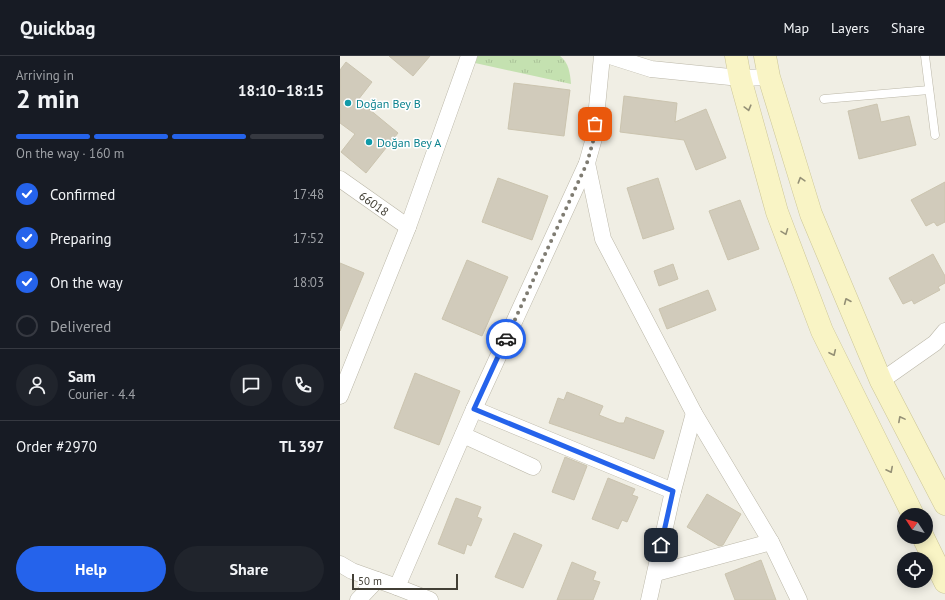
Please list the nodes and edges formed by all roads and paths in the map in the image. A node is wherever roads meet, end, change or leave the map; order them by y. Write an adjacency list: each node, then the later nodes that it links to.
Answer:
1 (469, 56): 14 (street)
2 (602, 56): 12 (street)
3 (610, 56): 8 (street)
4 (736, 56): 8 (main road)
5 (765, 56): 7 (main road)
6 (925, 56): 9 (lane)
7 (770, 77): 8 (street); 16 (main road, one-way to 7)
8 (740, 78): 24 (main road, one-way to 24)
9 (929, 90): 10 (lane); 11 (lane)
10 (824, 99)
11 (935, 135)
12 (587, 163): 18 (street); 19 (street)
13 (340, 179): 14 (street, 66018)
14 (408, 227): 17 (street)
15 (945, 331): 16 (street)
16 (881, 381): 23 (main road, one-way to 16)
17 (340, 396)
18 (474, 409): 20 (street); 22 (street)
19 (694, 413): 22 (street); 25 (street)
20 (463, 435): 21 (street); 31 (street)
21 (533, 467)
22 (673, 491): 28 (street)
23 (945, 504)
24 (910, 508)
25 (771, 542): 28 (street); 35 (street)
26 (926, 544): 30 (main road)
27 (340, 564): 29 (street)
28 (656, 573): 34 (street)
29 (377, 580): 31 (street); 32 (street)
30 (945, 582)
31 (397, 587): 33 (street)
32 (358, 600)
33 (430, 600)
34 (649, 600)
35 (799, 600)

